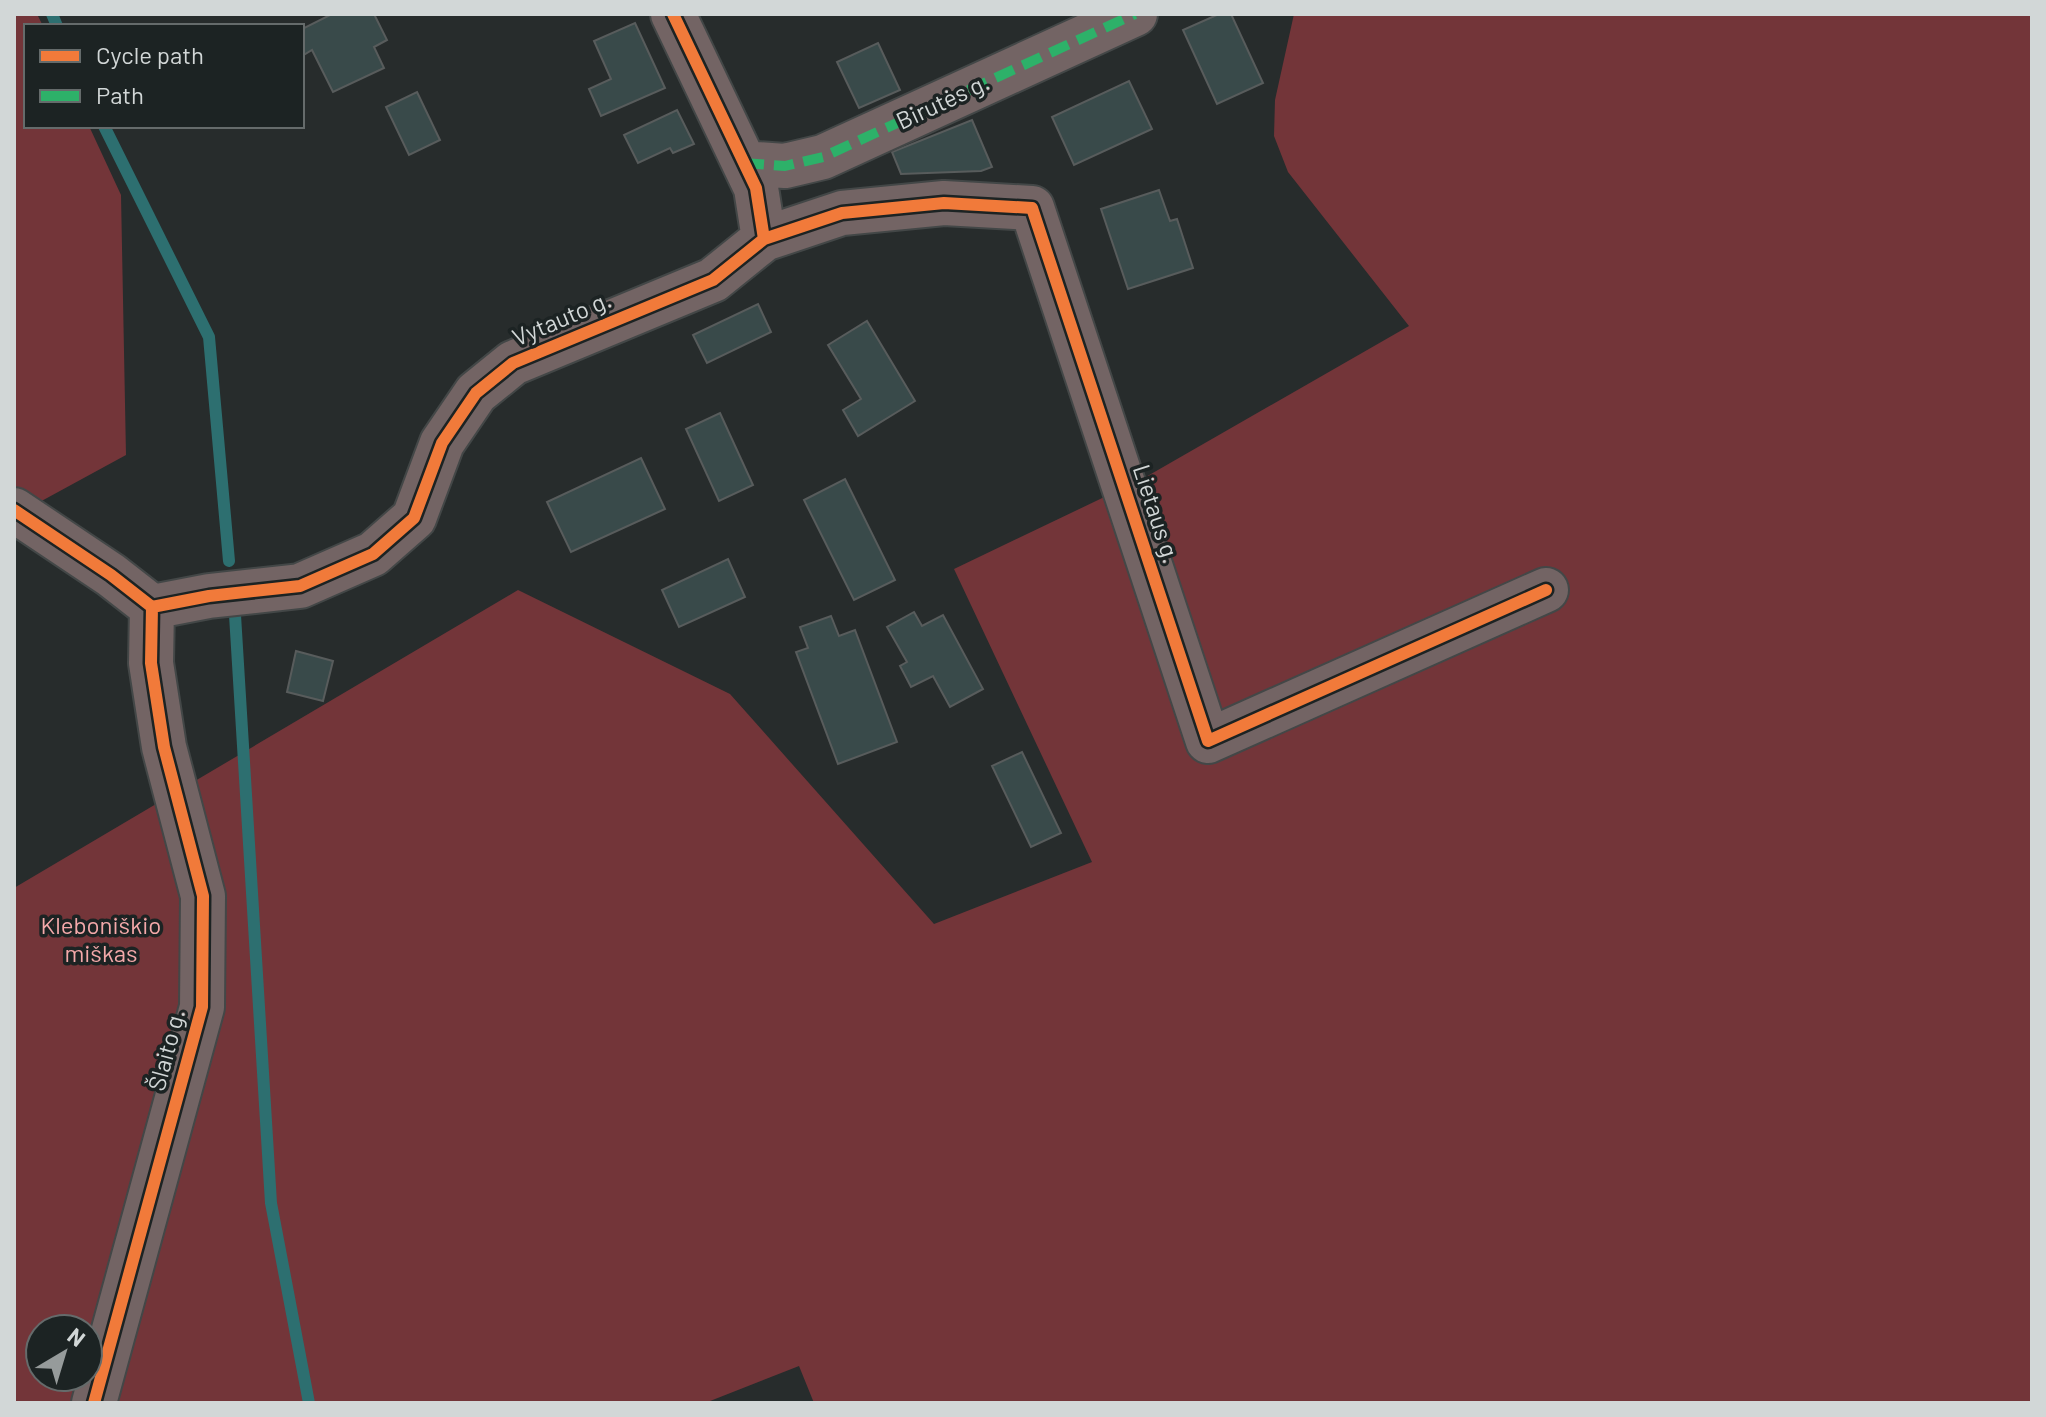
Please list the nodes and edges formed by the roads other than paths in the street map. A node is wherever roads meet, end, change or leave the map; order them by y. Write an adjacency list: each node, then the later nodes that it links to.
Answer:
1 (673, 14): 3 (street)
2 (1135, 14): 3 (street, Birutės g.)
3 (744, 163): 4 (street)
4 (764, 239): 6 (street, Lietaus g.); 7 (street, Vytauto g.)
5 (14, 510): 7 (street)
6 (1546, 590)
7 (152, 607): 8 (street, Šlaito g.)
8 (94, 1403)

